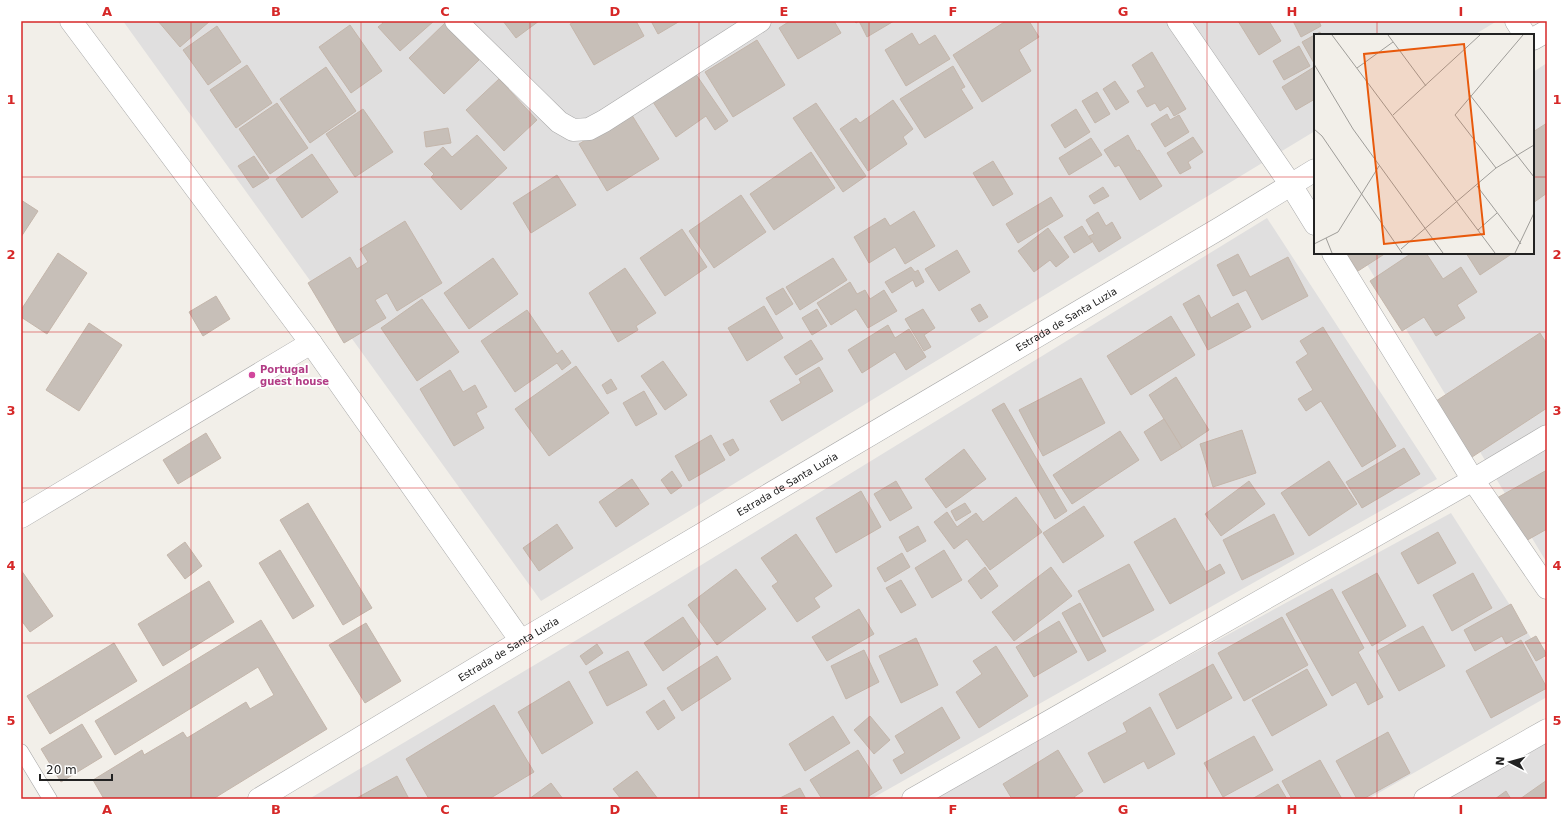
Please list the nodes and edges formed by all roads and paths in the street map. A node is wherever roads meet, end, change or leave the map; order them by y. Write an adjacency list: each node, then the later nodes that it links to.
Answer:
1 (71, 21): 13 (street)
2 (456, 21): 3 (street)
3 (760, 21)
4 (1178, 21): 10 (street)
5 (1516, 21): 7 (street)
6 (1547, 31): 8 (street)
7 (1524, 34)
8 (1534, 38)
9 (1314, 171): 10 (street, Estrada de Santa Luzia)
10 (1291, 185): 11 (street); 18 (street, Estrada de Santa Luzia)
11 (1314, 222)
12 (1334, 254): 15 (street)
13 (311, 343): 16 (street); 18 (street)
14 (1547, 436): 15 (street)
15 (1473, 480): 17 (street); 21 (street)
16 (21, 517)
17 (1547, 588)
18 (521, 641): 23 (street, Estrada de Santa Luzia)
19 (1547, 730): 24 (street)
20 (21, 751): 22 (lane)
21 (921, 797)
22 (50, 799)
23 (259, 799)
24 (1425, 799)

